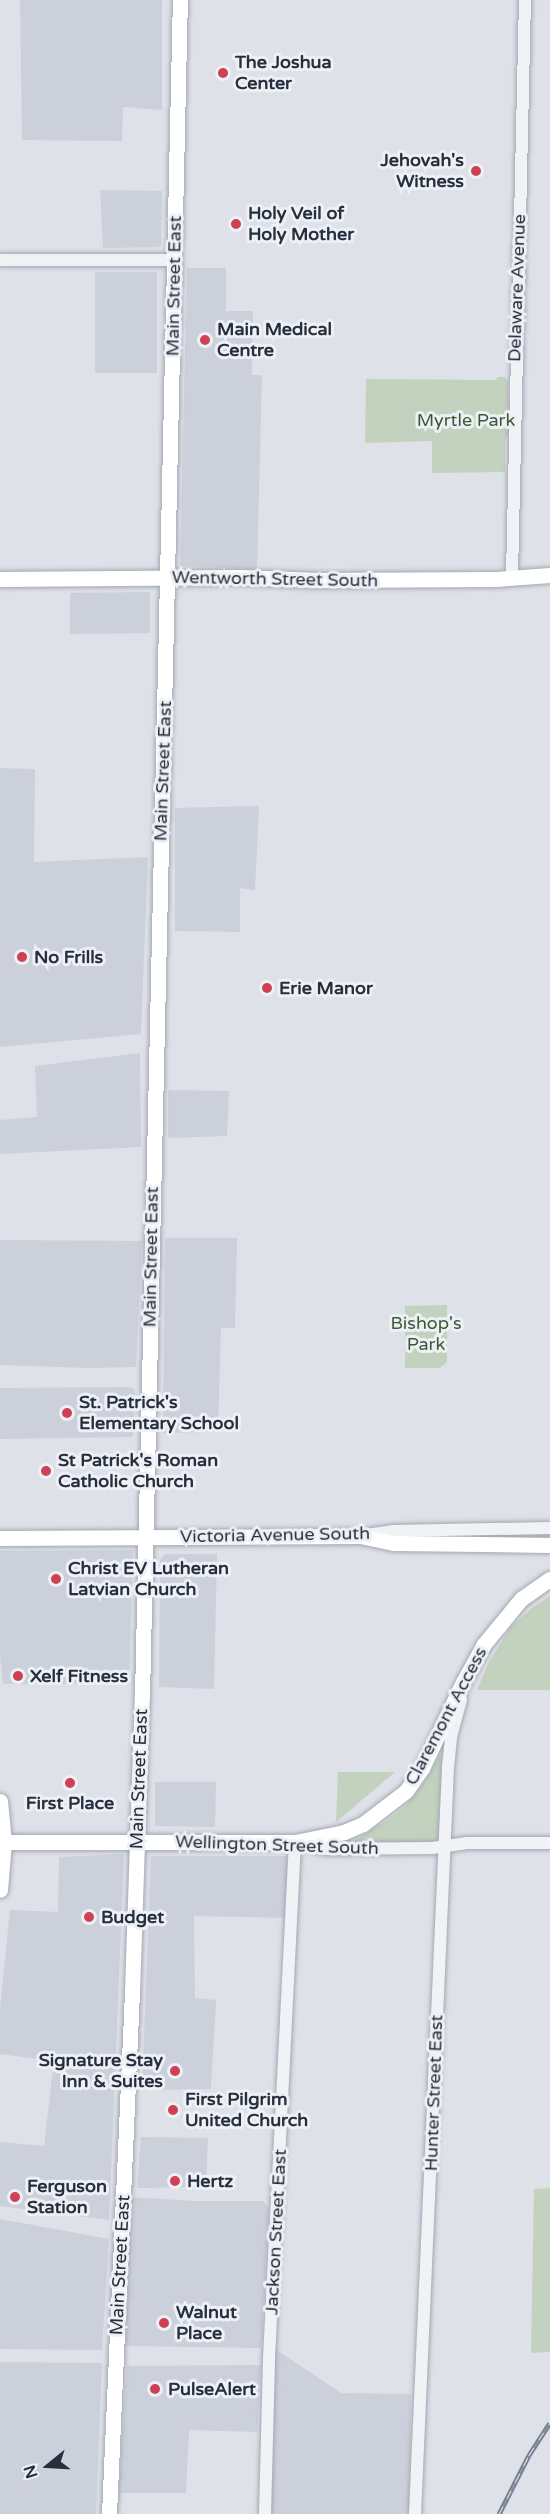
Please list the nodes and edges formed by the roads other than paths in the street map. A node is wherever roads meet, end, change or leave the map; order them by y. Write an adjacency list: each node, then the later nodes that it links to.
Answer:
1 (180, 0): 4 (main road, Main Street East)
2 (525, 0): 6 (street, Delaware Avenue)
3 (0, 260): 4 (street)
4 (173, 260): 7 (main road, Main Street East)
5 (550, 575): 6 (main road, Wentworth Street South)
6 (512, 576): 7 (main road, Wentworth Street South)
7 (167, 578): 8 (main road, Wentworth Street South); 11 (main road, Main Street East)
8 (0, 579)
9 (550, 1528): 10 (street, Victoria Avenue South)
10 (360, 1536): 11 (main road, Victoria Avenue South); 13 (main road)
11 (145, 1537): 12 (main road, Victoria Avenue South); 18 (main road, Main Street East)
12 (0, 1538)
13 (550, 1545)
14 (550, 1579): 15 (main road, Claremont Access)
15 (467, 1674): 19 (main road, Claremont Access); 21 (street, Hunter Street East)
16 (0, 1801): 17 (main road)
17 (2, 1842): 18 (main road, Wellington Street South); 22 (main road)
18 (137, 1842): 19 (main road, Wellington Street South); 23 (main road, Main Street East)
19 (295, 1842): 21 (street, Wellington Street South); 24 (street, Jackson Street East)
20 (550, 1843): 21 (street, Wellington Street South)
21 (447, 1847): 25 (street, Hunter Street East)
22 (0, 1890)
23 (109, 2514)
24 (265, 2514)
25 (415, 2514)

